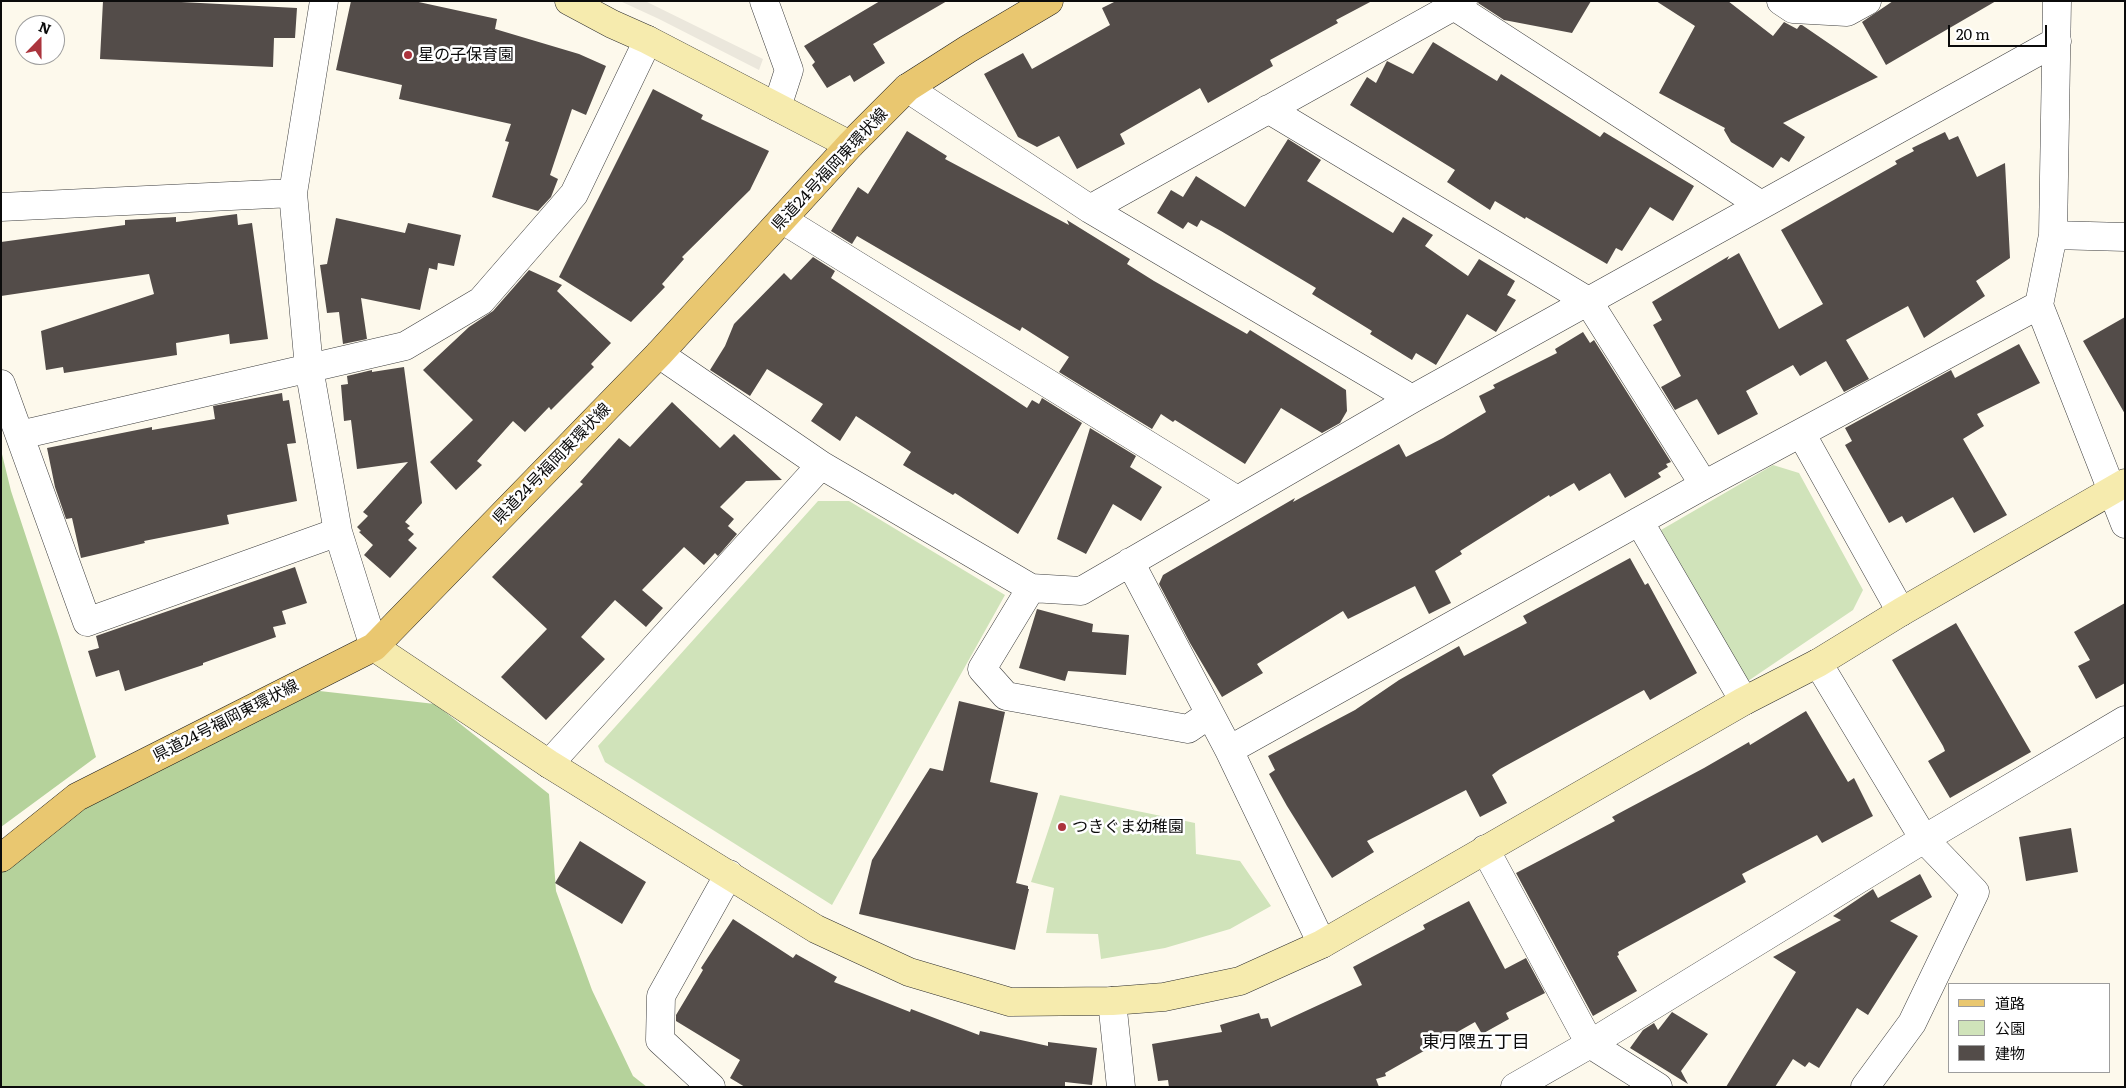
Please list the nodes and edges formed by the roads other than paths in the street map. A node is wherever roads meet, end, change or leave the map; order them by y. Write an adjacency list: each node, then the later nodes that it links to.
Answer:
1 (324, 1): 15 (street)
2 (569, 1): 9 (street)
3 (764, 1): 12 (street)
4 (1049, 1): 11 (main road, 県道24号福岡東環状線)
5 (1782, 1): 6 (street)
6 (1867, 1)
7 (2057, 1): 10 (street)
8 (1459, 4): 13 (street); 16 (street)
9 (648, 40): 12 (street); 25 (street)
10 (2057, 41): 16 (street); 20 (street)
11 (907, 88): 14 (main road, 県道24号福岡東環状線); 18 (street)
12 (777, 107): 14 (street)
13 (1268, 109): 18 (street); 22 (street)
14 (850, 145): 19 (main road, 県道24号福岡東環状線)
15 (293, 193): 17 (street); 25 (street)
16 (1761, 205): 22 (street)
17 (1, 207)
18 (1090, 209): 27 (street)
19 (783, 220): 24 (main road, 県道24号福岡東環状線); 33 (street)
20 (2053, 235): 21 (street); 23 (street)
21 (2125, 237)
22 (1588, 301): 27 (street); 31 (street)
23 (2039, 304): 28 (street); 32 (street)
24 (659, 354): 30 (street); 40 (main road, 県道24号福岡東環状線)
25 (309, 368): 29 (street); 36 (street)
26 (1, 384): 29 (street)
27 (1412, 399): 33 (street)
28 (1801, 433): 31 (street); 39 (street)
29 (20, 435): 36 (street)
30 (821, 465): 38 (street); 46 (street)
31 (1704, 485): 34 (street)
32 (2119, 487): 35 (street); 39 (street)
33 (1237, 500): 37 (street)
34 (1639, 521): 42 (street); 45 (street)
35 (2125, 524)
36 (338, 532): 40 (street)
37 (1130, 562): 38 (street); 43 (street)
38 (1031, 588): 43 (street)
39 (1901, 612): 41 (street)
40 (374, 647): 46 (street); 49 (main road, 県道24号福岡東環状線)
41 (1818, 663): 42 (street); 47 (street)
42 (1744, 701): 48 (street)
43 (1210, 714): 45 (street)
44 (2125, 720): 47 (street)
45 (1229, 750): 51 (street)
46 (549, 764): 50 (street)
47 (1924, 839): 53 (street); 58 (street)
48 (1485, 849): 51 (street); 53 (street)
49 (1, 858)
50 (729, 874): 52 (street); 54 (street)
51 (1322, 944): 52 (street)
52 (1112, 1002): 55 (street)
53 (1590, 1044): 56 (street); 57 (street)
54 (711, 1087)
55 (1120, 1087)
56 (1515, 1087)
57 (1658, 1087)
58 (1865, 1087)

